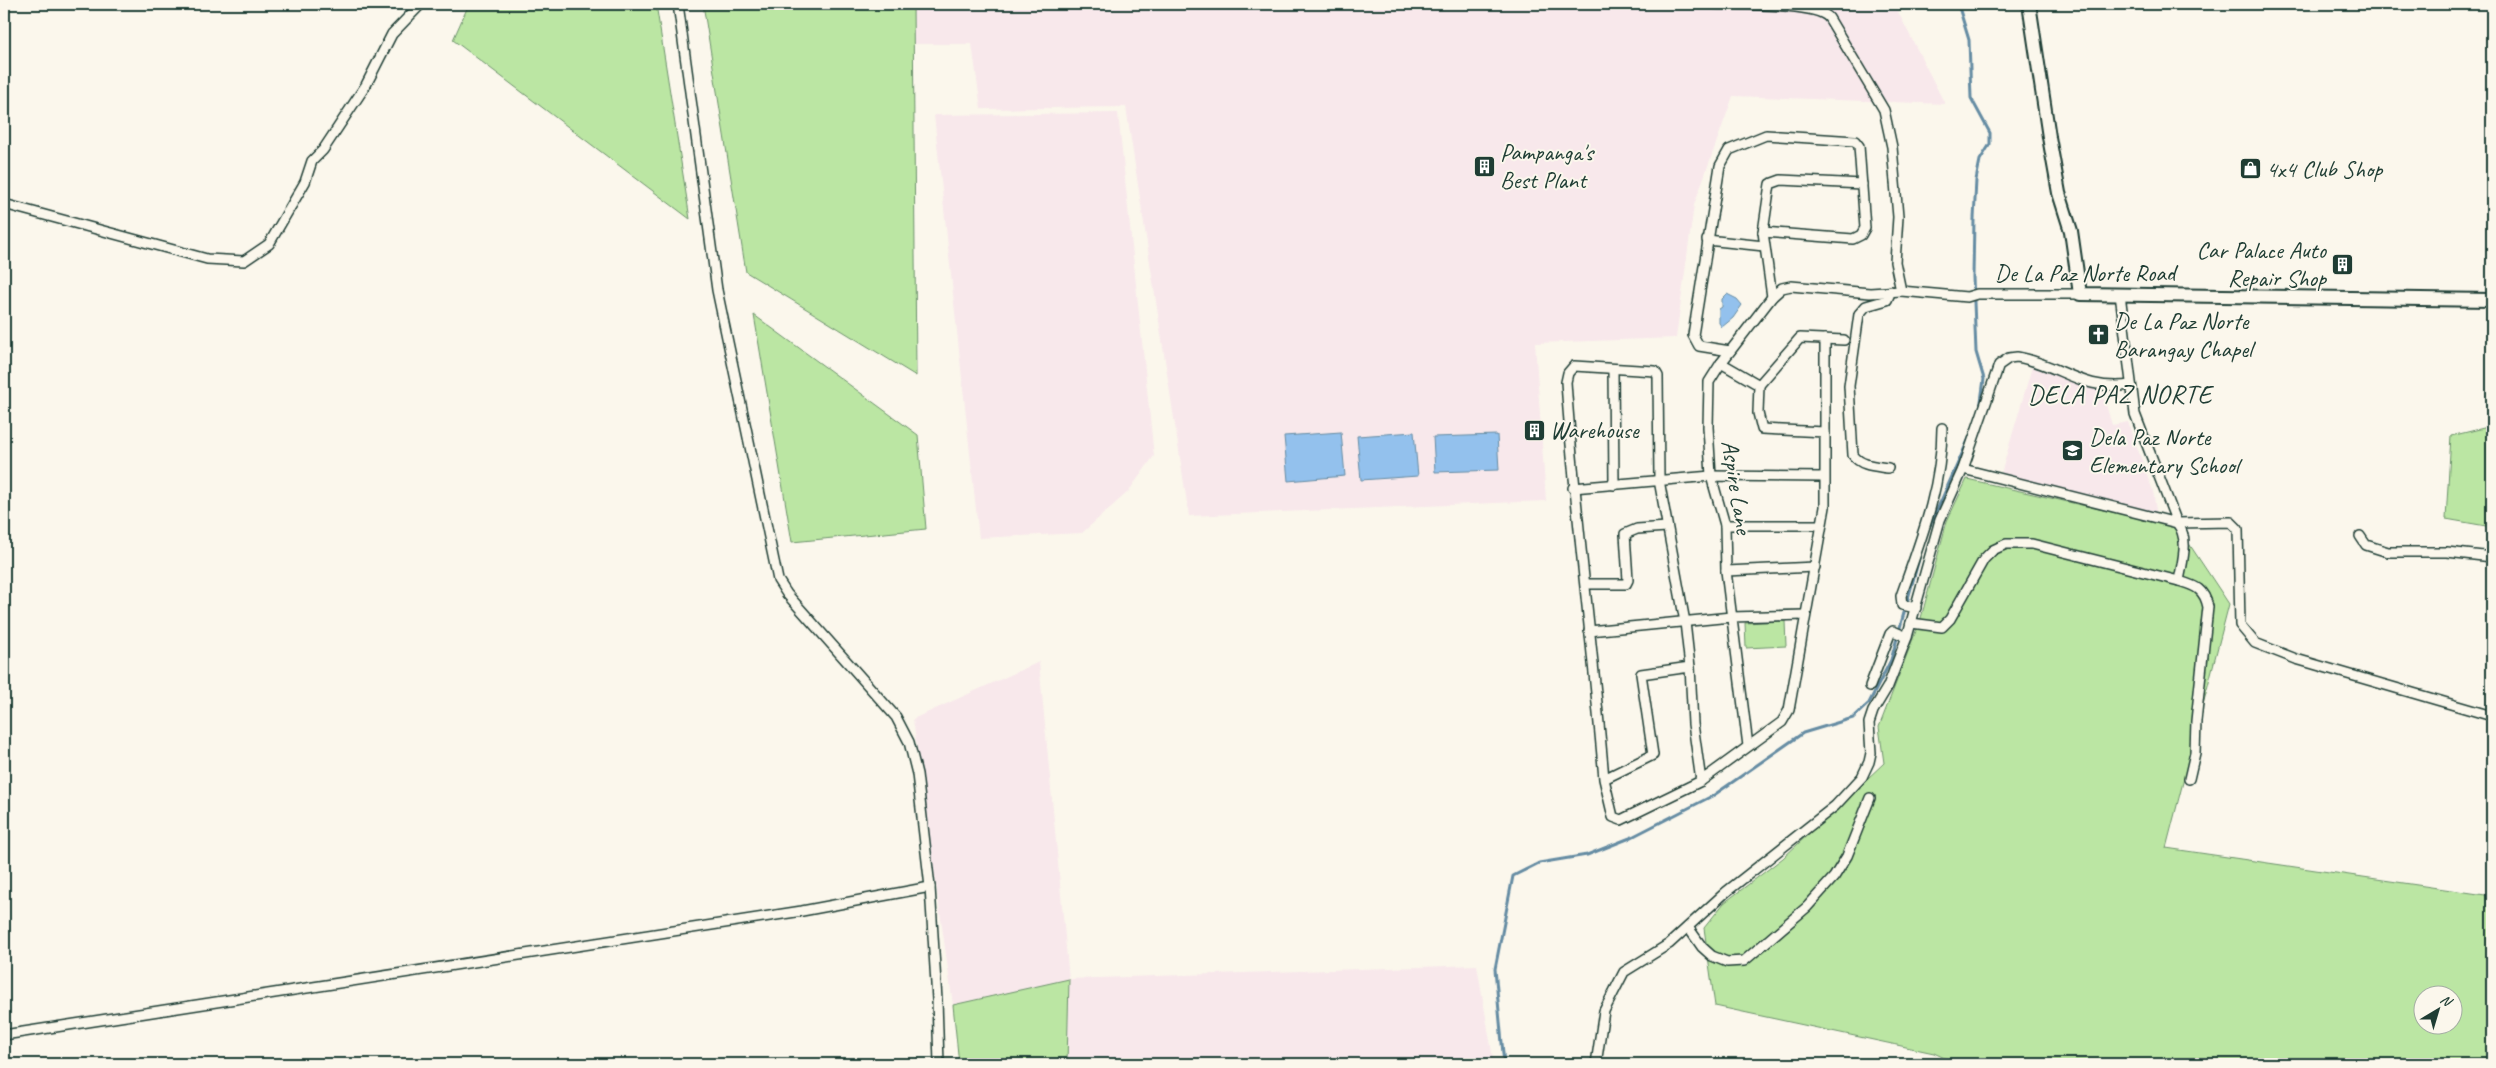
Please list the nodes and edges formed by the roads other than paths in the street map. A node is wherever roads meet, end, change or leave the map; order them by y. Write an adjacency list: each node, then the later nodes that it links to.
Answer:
1 (422, 4): 7 (street)
2 (678, 4): 60 (street)
3 (1712, 4): 5 (street)
4 (2029, 4): 13 (street)
5 (1825, 8): 12 (street)
6 (1862, 184): 8 (street); 8 (street); 9 (street)
7 (4, 204)
8 (1763, 232): 10 (street)
9 (1707, 240): 10 (street); 20 (street)
10 (1764, 246): 15 (street)
11 (1891, 291): 12 (street, Aspire Lane); 15 (street, Aspire Lane); 27 (street)
12 (1901, 291): 16 (street, Aspire Lane)
13 (2080, 294): 14 (street, De La Paz Norte Road); 16 (street, De La Paz Norte Road)
14 (2120, 294): 17 (street, De La Paz Norte Road); 24 (street)
15 (1772, 297): 20 (street, Aspire Lane)
16 (1967, 297)
17 (2492, 300)
18 (1825, 339): 19 (street); 23 (street); 26 (street)
19 (1844, 340)
20 (1730, 351): 21 (street, Aspire Lane)
21 (1721, 363): 23 (street); 29 (street, Aspire Lane)
22 (1613, 369): 31 (street); 32 (street); 33 (street)
23 (1759, 385): 26 (street)
24 (2130, 385): 28 (street); 34 (street)
25 (1942, 428): 44 (street)
26 (1825, 432): 30 (street)
27 (1888, 468)
28 (1964, 469): 34 (street); 44 (street)
29 (1711, 476): 30 (street); 31 (street); 35 (street, Aspire Lane)
30 (1824, 477): 36 (street)
31 (1659, 480): 32 (street); 37 (street)
32 (1614, 486): 33 (street)
33 (1574, 488): 43 (street)
34 (2176, 523): 42 (street); 54 (street)
35 (1725, 525): 36 (street); 41 (street, Aspire Lane)
36 (1821, 525): 40 (street)
37 (1667, 527): 43 (street); 47 (street)
38 (2360, 536): 39 (street)
39 (2492, 557)
40 (1815, 567): 41 (street); 45 (street)
41 (1726, 571): 46 (street, Aspire Lane)
42 (2179, 580): 48 (street); 57 (street)
43 (1586, 584): 49 (street)
44 (1914, 608): 48 (street)
45 (1804, 616): 46 (street); 55 (street)
46 (1731, 617): 47 (street); 55 (street, Aspire Lane)
47 (1685, 622): 49 (street); 51 (street)
48 (1911, 623): 50 (street)
49 (1589, 631): 56 (street)
50 (1902, 635): 52 (street); 52 (street)
51 (1690, 668): 56 (street); 58 (street)
52 (1885, 669): 53 (street); 61 (street)
53 (1870, 686)
54 (2492, 716)
55 (1748, 746): 58 (street)
56 (1604, 779): 58 (street)
57 (2189, 779)
58 (1701, 781)
59 (1870, 798): 61 (street)
60 (930, 887): 62 (street); 63 (street)
61 (1688, 927): 64 (street)
62 (4, 1035)
63 (938, 1064)
64 (1596, 1064)

